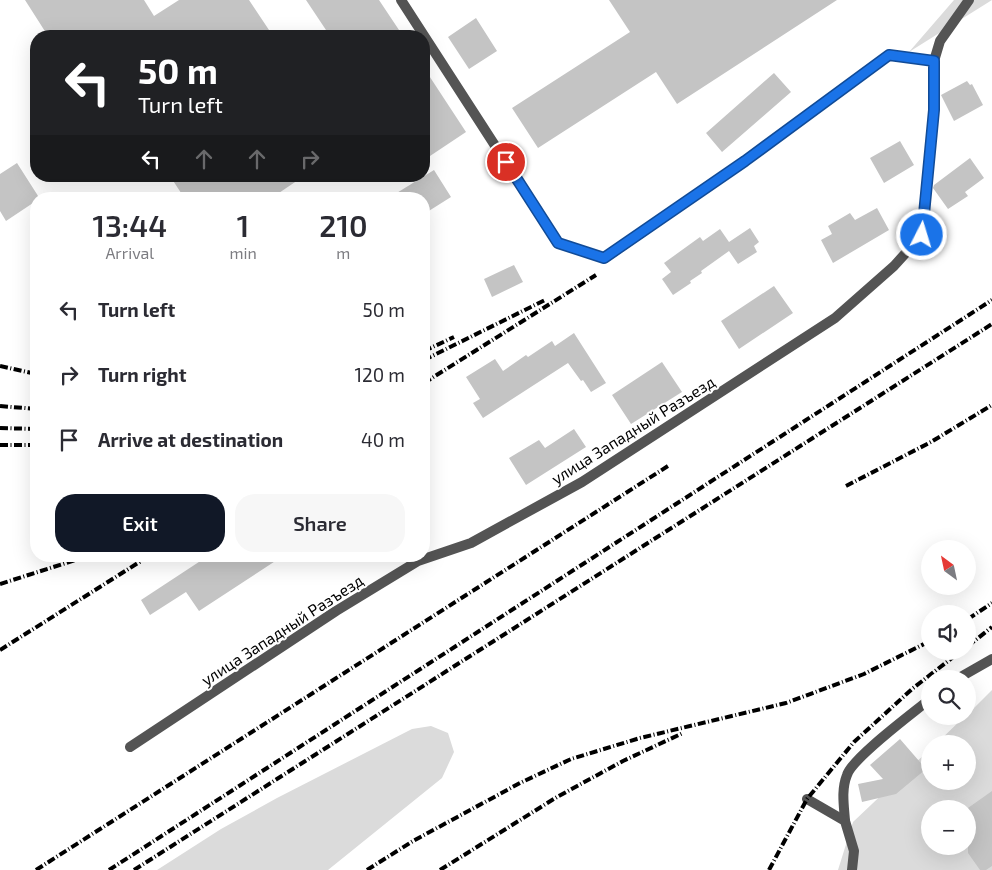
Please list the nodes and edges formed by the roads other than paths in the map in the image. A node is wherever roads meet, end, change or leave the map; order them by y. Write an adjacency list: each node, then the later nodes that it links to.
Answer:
1 (401, 0): 3 (street)
2 (969, 0): 5 (street, улица Западный Разъезд)
3 (420, 30)
4 (430, 45): 5 (street)
5 (934, 61): 6 (street, улица Западный Разъезд)
6 (430, 557)
7 (416, 562): 11 (street, улица Западный Разъезд)
8 (992, 658): 9 (street)
9 (972, 670)
10 (921, 706): 13 (street)
11 (130, 748)
12 (807, 799): 13 (street)
13 (845, 821): 14 (street)
14 (852, 870)

